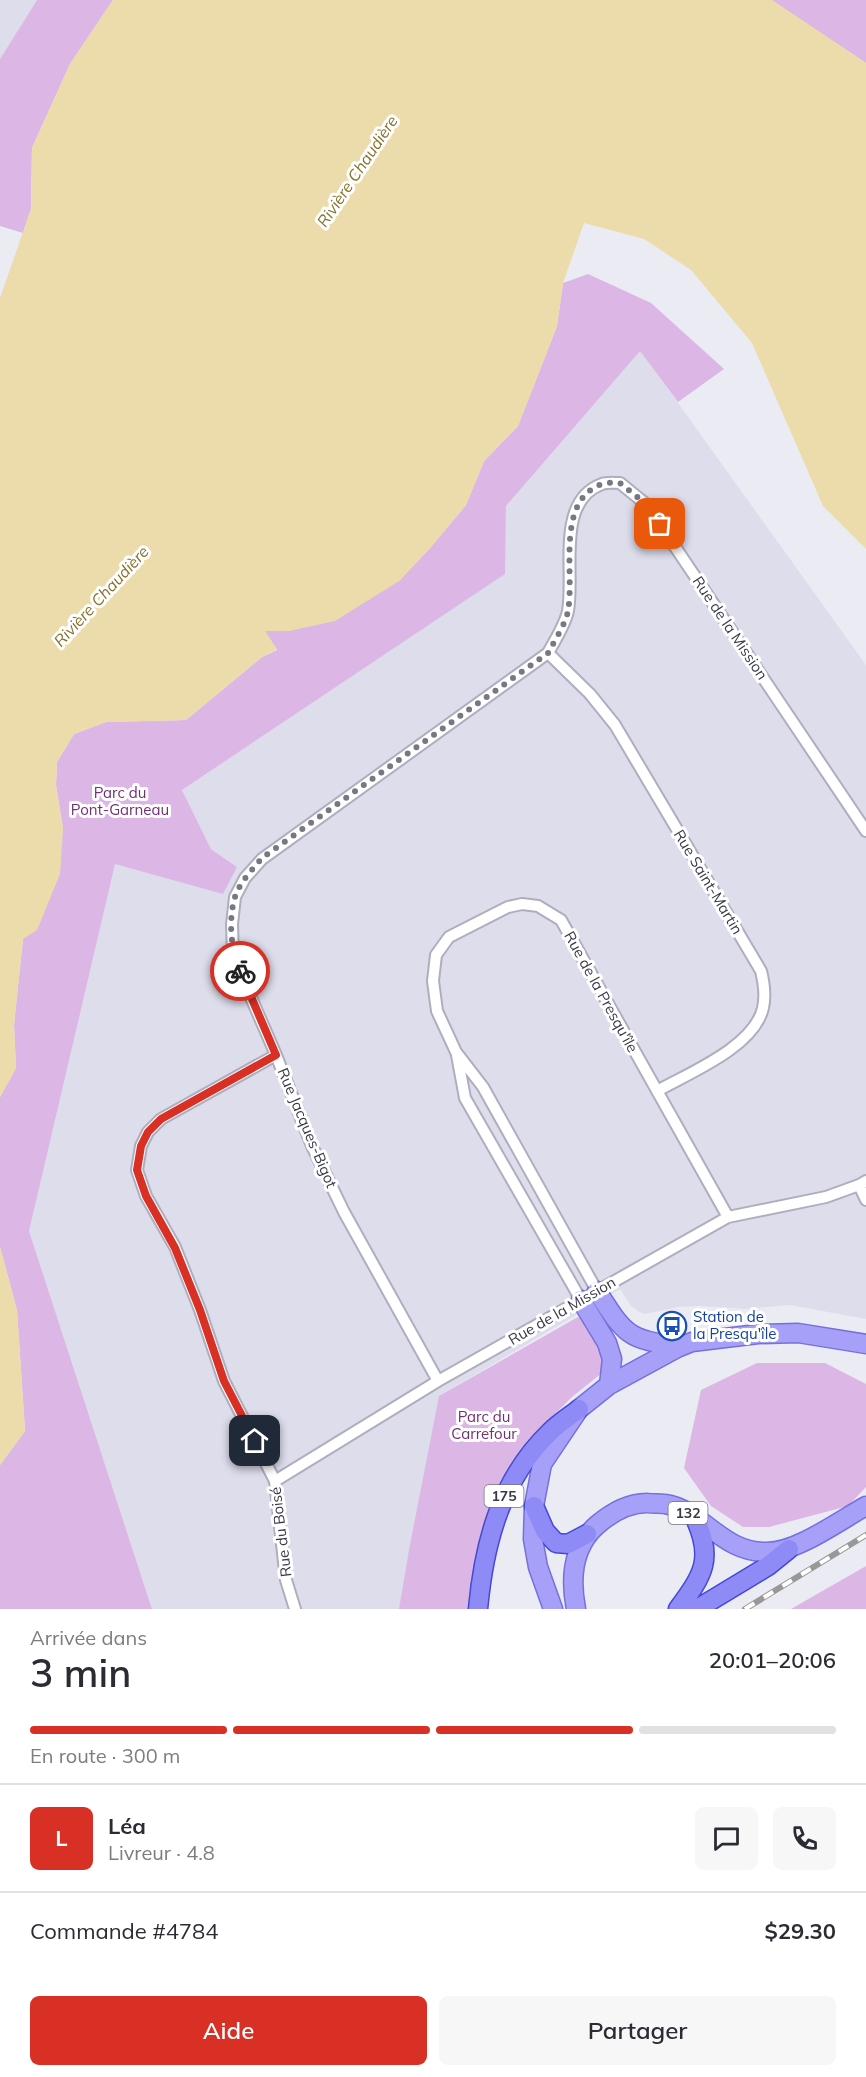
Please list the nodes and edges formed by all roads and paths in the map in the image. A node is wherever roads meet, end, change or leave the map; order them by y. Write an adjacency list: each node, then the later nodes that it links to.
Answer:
1 (548, 653): 2 (street, Rue de la Mission); 4 (street, Rue Jacques-Bigot); 5 (street, Rue Saint-Martin)
2 (866, 831)
3 (456, 1052): 5 (street, Rue de la Presqu'île); 9 (street, Rue de la Presqu'île); 9 (street, Rue de la Presqu'île)
4 (276, 1055): 14 (street, Rue Jacques-Bigot); 17 (street, Rue du Boisé)
5 (657, 1091): 8 (street, Rue de la Presqu'île)
6 (863, 1183): 7 (street); 8 (street, Rue de la Mission)
7 (866, 1200)
8 (728, 1216): 9 (street, Rue de la Mission)
9 (589, 1296): 12 (main road); 14 (street, Rue de la Mission); 15 (main road)
10 (835, 1339): 11 (main road); 12 (main road); 13 (main road)
11 (866, 1344)
12 (680, 1346): 15 (main road)
13 (866, 1353)
14 (438, 1381): 17 (street, Rue de la Mission)
15 (609, 1386): 16 (main road)
16 (579, 1409): 18 (main road); 24 (highway, 175)
17 (275, 1481): 23 (street, Rue du Boisé)
18 (534, 1506): 21 (highway); 25 (main road)
19 (866, 1506): 22 (main road, 132)
20 (695, 1518): 21 (main road, 132); 22 (main road, 132); 27 (highway)
21 (587, 1534): 26 (main road, 132)
22 (789, 1550): 28 (highway)
23 (295, 1609)
24 (478, 1609)
25 (553, 1609)
26 (576, 1609)
27 (678, 1609)
28 (697, 1609)

